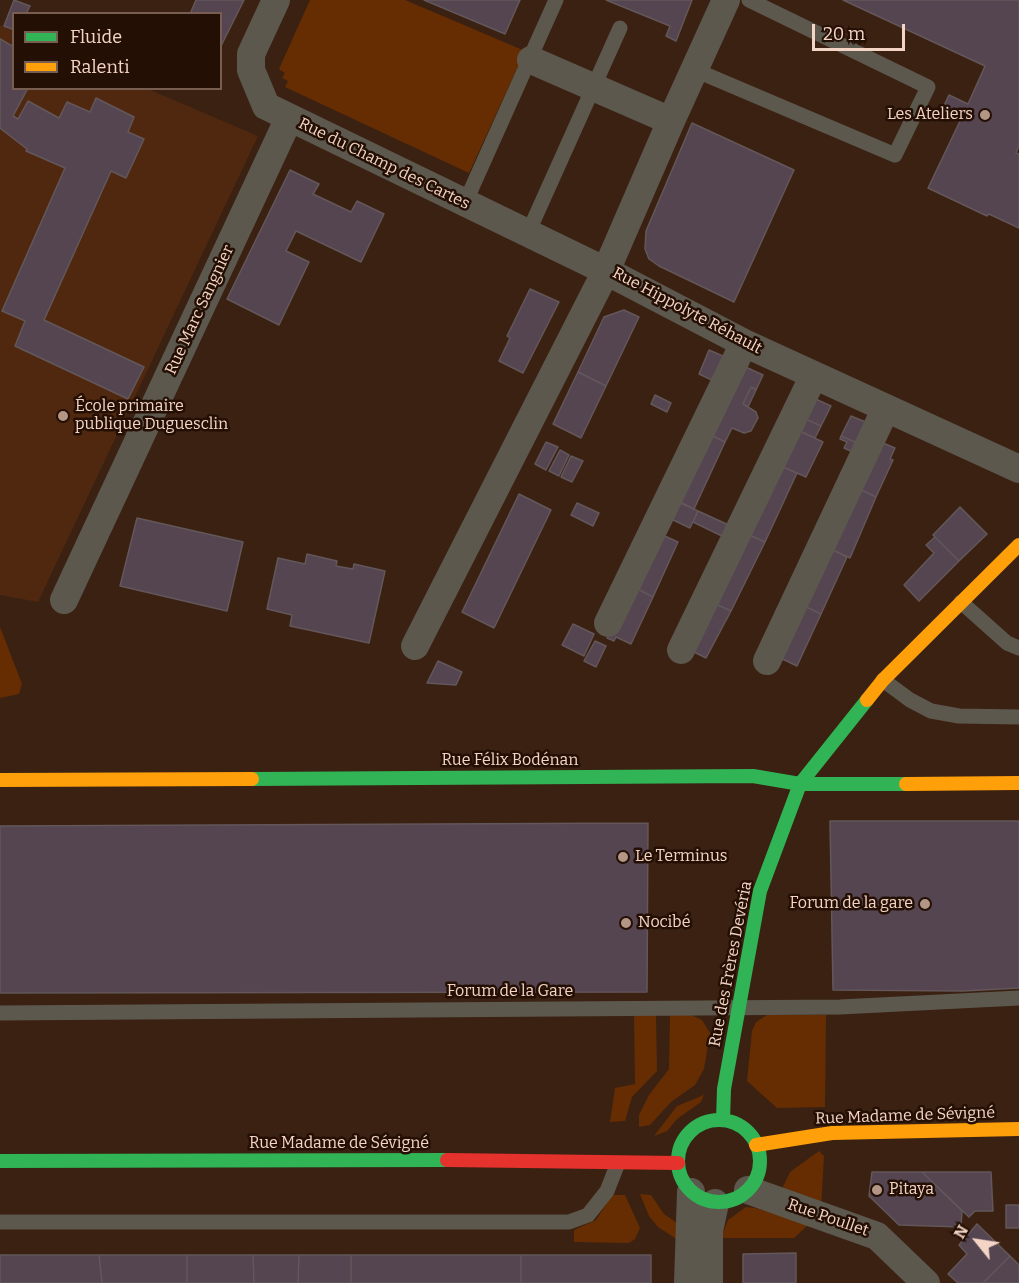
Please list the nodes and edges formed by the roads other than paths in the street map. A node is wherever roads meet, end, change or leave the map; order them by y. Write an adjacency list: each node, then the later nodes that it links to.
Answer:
1 (276, 0): 9 (street, Rue du Champ des Cartes)
2 (556, 0): 6 (lane)
3 (726, 0): 7 (street, Rue Hippolyte Réhault)
4 (749, 0): 7 (lane)
5 (620, 28): 8 (lane)
6 (531, 60): 8 (street); 11 (lane)
7 (695, 70): 10 (street, Rue Hippolyte Réhault)
8 (595, 88): 10 (street); 12 (lane)
9 (289, 118): 11 (street, Rue du Champ des Cartes); 19 (street, Rue Marc Sangnier)
10 (671, 121): 13 (street, Rue Hippolyte Réhault)
11 (465, 203): 12 (street, Rue du Champ des Cartes)
12 (528, 233): 13 (street, Rue du Champ des Cartes)
13 (606, 271): 14 (street, Rue Hippolyte Réhault); 22 (street)
14 (744, 343): 15 (street, Rue Hippolyte Réhault); 21 (street)
15 (814, 375): 16 (street, Rue Hippolyte Réhault); 24 (street)
16 (886, 408): 17 (street, Rue Hippolyte Réhault); 25 (street)
17 (1019, 469)
18 (1019, 545): 20 (street, Rue des Frères Devéria)
19 (64, 600)
20 (961, 602): 23 (lane); 26 (street, Rue des Frères Devéria)
21 (608, 622)
22 (416, 646)
23 (1019, 648)
24 (681, 650)
25 (767, 662)
26 (883, 680): 27 (lane); 30 (street, Rue des Frères Devéria)
27 (1019, 717)
28 (0, 780): 30 (street, Rue Félix Bodénan)
29 (1019, 783): 30 (street, Rue Félix Bodénan)
30 (800, 784): 32 (street, Rue des Frères Devéria)
31 (1019, 998): 32 (lane, Forum de la Gare)
32 (737, 1009): 33 (lane, Forum de la Gare); 34 (street, Rue des Frères Devéria)
33 (0, 1013)
34 (723, 1120): 36 (street); 39 (street)
35 (1019, 1130): 36 (street, Rue Madame de Sévigné)
36 (756, 1145): 40 (street)
37 (0, 1161): 38 (street, Rue Madame de Sévigné)
38 (618, 1163): 39 (street, Rue Madame de Sévigné); 42 (lane)
39 (678, 1163): 41 (street)
40 (748, 1190): 41 (street); 45 (street, Rue Poullet)
41 (703, 1197): 43 (street); 44 (street)
42 (0, 1222)
43 (688, 1283)
44 (709, 1283)
45 (926, 1283)

